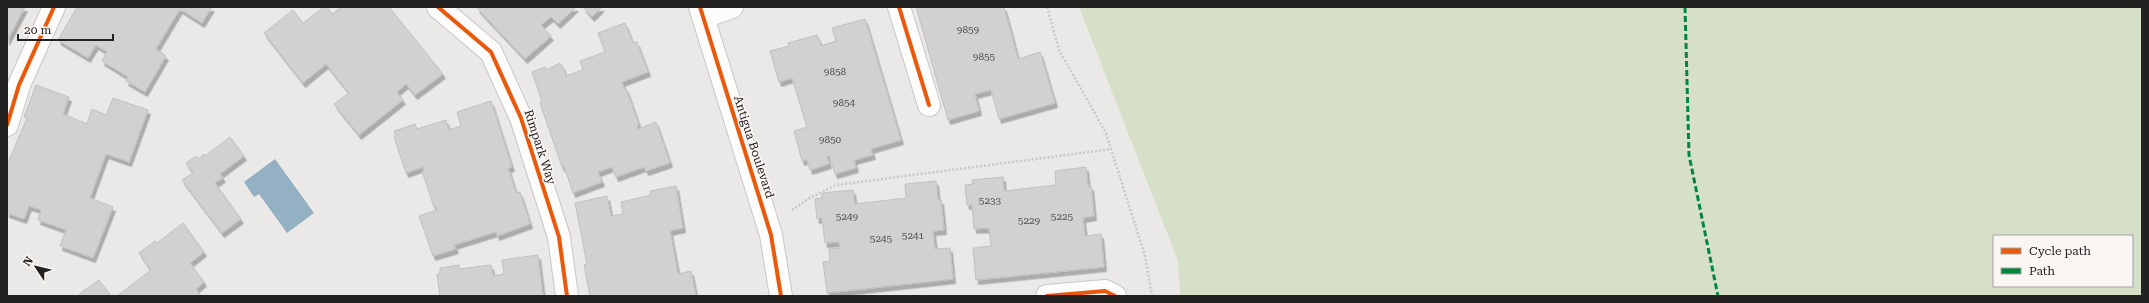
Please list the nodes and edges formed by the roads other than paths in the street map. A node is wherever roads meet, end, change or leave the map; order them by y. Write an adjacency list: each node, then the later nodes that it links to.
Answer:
1 (54, 7): 7 (street)
2 (438, 7): 8 (street, Rimpark Way)
3 (732, 7): 5 (street)
4 (899, 7): 6 (street)
5 (701, 12): 9 (street, Antigua Boulevard)
6 (929, 105)
7 (7, 125)
8 (567, 296)
9 (781, 296)
10 (1047, 296): 11 (street)
11 (1115, 296)

